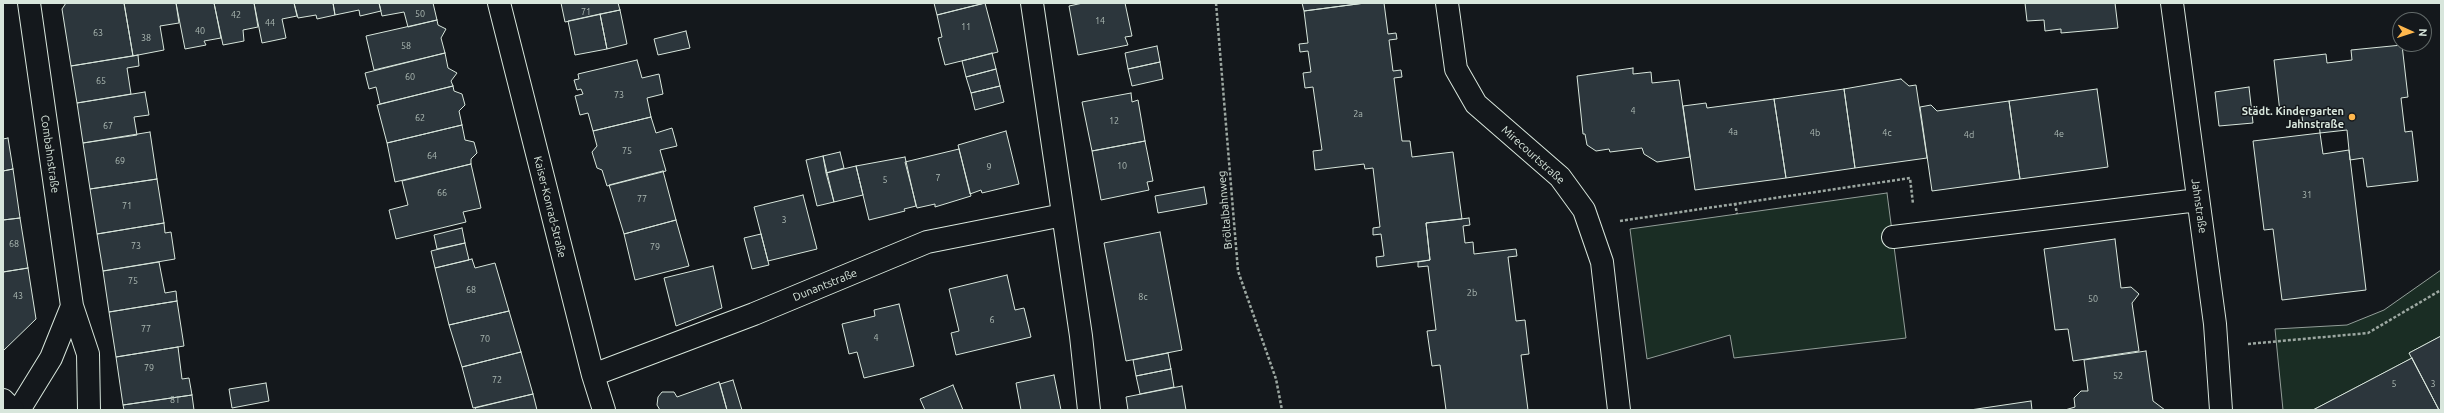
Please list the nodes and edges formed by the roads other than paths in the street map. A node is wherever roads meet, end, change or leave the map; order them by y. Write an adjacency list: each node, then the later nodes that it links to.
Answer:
1 (29, 3): 9 (street, Combahnstraße)
2 (498, 3): 10 (street, Kaiser-Konrad-Straße)
3 (1032, 3): 7 (street)
4 (1447, 3): 17 (street, Mirecourtstraße)
5 (2172, 3): 6 (street, Jahnstraße)
6 (2198, 200): 8 (street); 18 (street, Jahnstraße)
7 (1063, 215): 10 (street, Dunantstraße); 16 (street)
8 (1893, 238)
9 (72, 306): 13 (street); 14 (street, Combahnstraße)
10 (593, 375): 15 (street, Kaiser-Konrad-Straße)
11 (3, 400): 12 (street)
12 (13, 410)
13 (19, 410)
14 (89, 410)
15 (604, 410)
16 (1089, 410)
17 (1619, 410)
18 (2221, 410)

